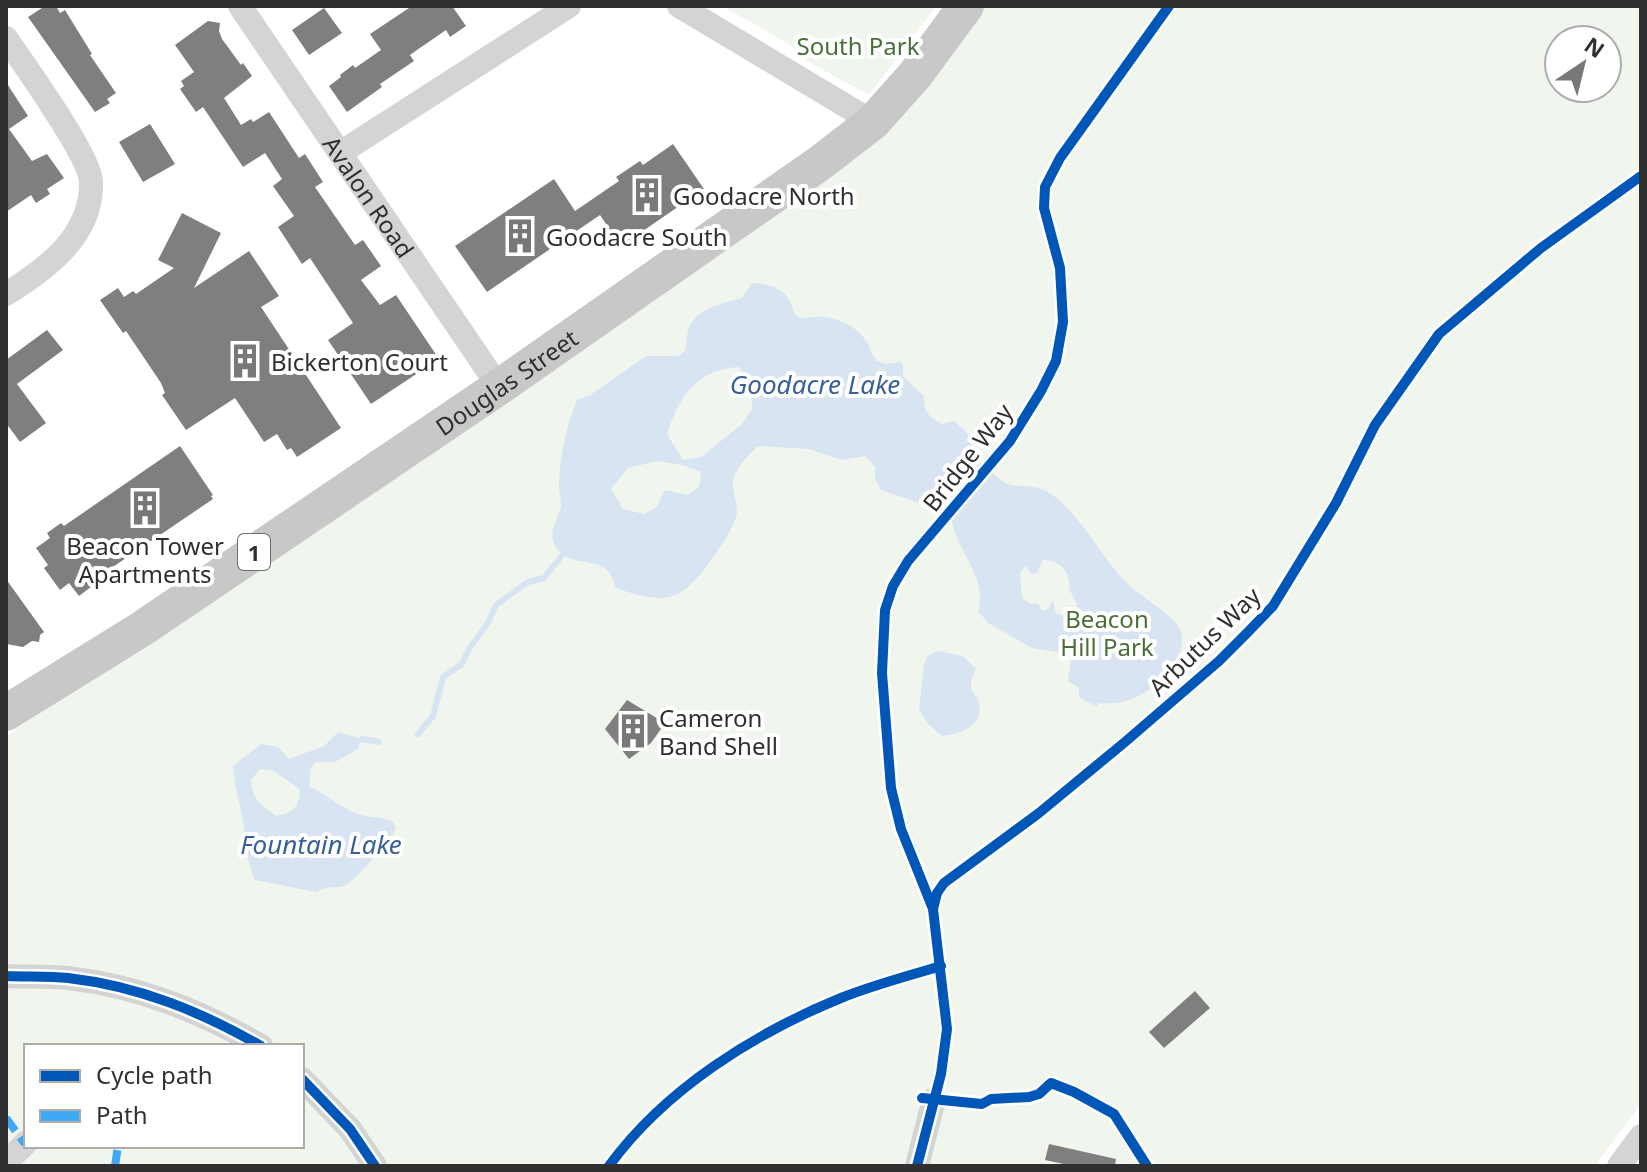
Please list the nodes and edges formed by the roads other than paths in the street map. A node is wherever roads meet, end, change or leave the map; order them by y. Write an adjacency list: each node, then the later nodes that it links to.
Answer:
1 (240, 6): 7 (street, Avalon Road)
2 (569, 6): 7 (street)
3 (679, 6): 6 (street)
4 (966, 6): 6 (main road, Douglas Street / 1)
5 (6, 38): 8 (street)
6 (873, 122): 9 (main road, Douglas Street / 1)
7 (340, 153): 9 (street, Avalon Road)
8 (6, 294)
9 (499, 387): 10 (main road, Douglas Street / 1)
10 (6, 713)
11 (6, 976): 12 (street)
12 (257, 1044)
13 (304, 1083): 18 (street)
14 (934, 1099): 19 (street)
15 (1641, 1136): 20 (street)
16 (24, 1145): 17 (street)
17 (6, 1162)
18 (375, 1166)
19 (917, 1166)
20 (1619, 1166)

